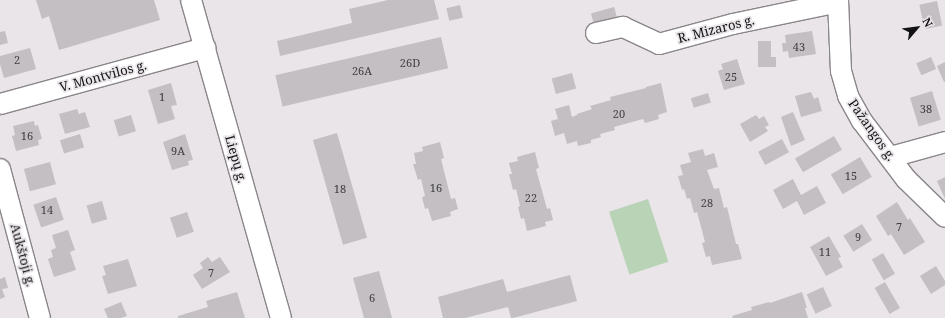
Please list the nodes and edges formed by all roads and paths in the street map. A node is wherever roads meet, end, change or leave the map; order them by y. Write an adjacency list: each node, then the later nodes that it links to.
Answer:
1 (191, 0): 4 (street, Liepų g.)
2 (838, 1): 3 (street, R. Mizaros g.); 7 (street, Pažangos g.)
3 (596, 33)
4 (205, 48): 5 (street, V. Montvilos g.); 11 (street, Liepų g.)
5 (0, 104)
6 (945, 142): 7 (street)
7 (891, 158): 9 (street, Pažangos g.)
8 (0, 169): 10 (street, Aukštoji g.)
9 (945, 217)
10 (40, 318)
11 (281, 318)

